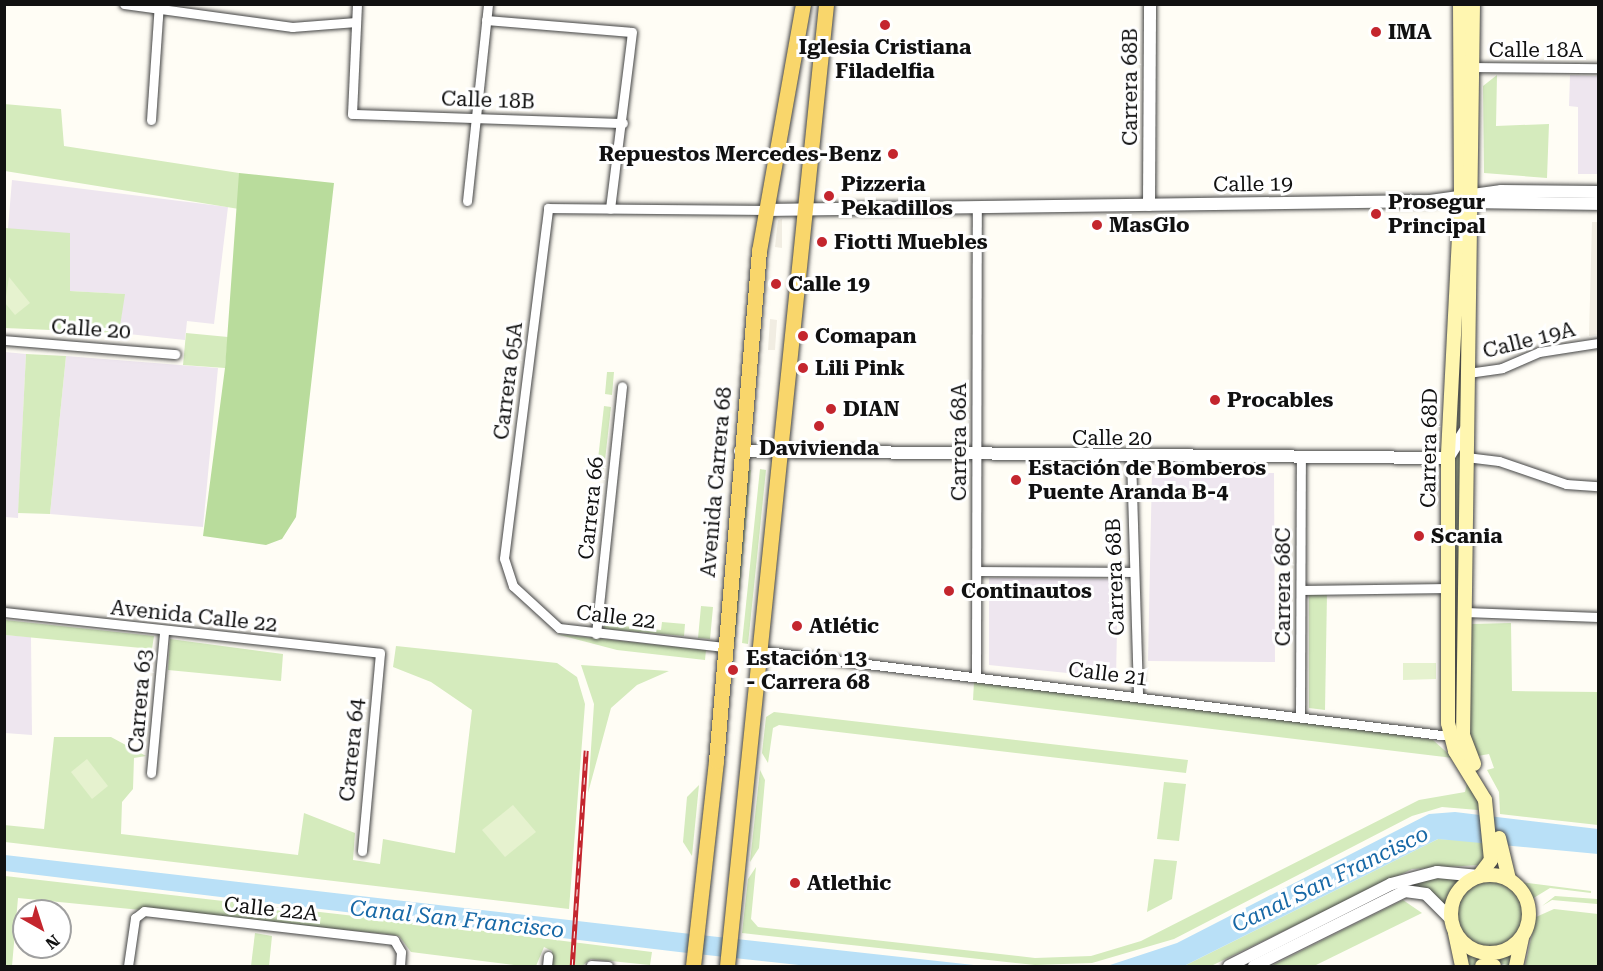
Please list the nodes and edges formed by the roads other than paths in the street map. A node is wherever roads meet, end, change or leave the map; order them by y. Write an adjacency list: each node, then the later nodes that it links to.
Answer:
1 (124, 4): 9 (street)
2 (357, 4): 11 (street)
3 (488, 4): 10 (street)
4 (803, 4): 25 (main road, Avenida Carrera 68)
5 (826, 4): 26 (main road)
6 (1150, 4): 21 (street, Carrera 68B)
7 (1460, 4): 18 (main road, Carrera 68D)
8 (1473, 4): 12 (main road, Carrera 68D)
9 (159, 6): 11 (street); 15 (street)
10 (486, 20): 14 (street); 16 (street)
11 (356, 22): 14 (street, Calle 18B)
12 (1473, 68): 13 (street, Calle 18A); 18 (main road, Carrera 68D)
13 (1599, 68)
14 (477, 117): 16 (street, Calle 18B); 19 (street)
15 (151, 120)
16 (623, 123): 24 (street)
17 (1599, 192): 18 (street, Calle 19)
18 (1469, 198): 20 (street, Calle 19); 21 (street, Calle 19); 30 (main road, Carrera 68D); 39 (main road, Carrera 68D)
19 (467, 201)
20 (1599, 204)
21 (1149, 205): 22 (street, Calle 19)
22 (977, 207): 26 (street, Calle 19); 35 (street, Carrera 68A)
23 (548, 208): 24 (street, Calle 19); 41 (street, Carrera 65A)
24 (610, 209): 25 (street, Calle 19)
25 (765, 210): 26 (street, Calle 19); 33 (main road, Avenida Carrera 68)
26 (801, 210): 34 (main road)
27 (4, 340): 29 (street, Calle 20)
28 (1599, 343): 30 (street, Calle 19A)
29 (175, 354)
30 (1468, 373): 32 (main road, Carrera 68D)
31 (622, 386): 50 (street, Carrera 66)
32 (1467, 428): 37 (main road, Carrera 68D); 39 (street)
33 (740, 451): 34 (street, Calle 20); 51 (main road, Avenida Carrera 68)
34 (782, 453): 35 (street, Calle 20); 52 (main road)
35 (977, 457): 36 (street, Calle 20); 42 (street, Carrera 68A)
36 (1131, 457): 38 (street, Calle 20); 43 (street, Carrera 68B)
37 (1466, 457): 40 (street); 47 (main road, Carrera 68D)
38 (1301, 458): 39 (street, Calle 20); 45 (street, Carrera 68C)
39 (1448, 458): 44 (main road, Carrera 68D)
40 (1599, 486)
41 (504, 558): 50 (street, Calle 22)
42 (976, 571): 43 (street); 54 (street, Carrera 68A)
43 (1133, 572): 55 (street, Carrera 68B)
44 (1449, 588): 45 (street); 57 (main road, Carrera 68D)
45 (1300, 590): 56 (street, Carrera 68C)
46 (4, 612): 49 (street, Avenida Calle 22)
47 (1465, 612): 48 (street); 59 (main road, Carrera 68D)
48 (1599, 617)
49 (164, 632): 53 (street, Avenida Calle 22); 58 (street, Carrera 63)
50 (596, 634): 51 (street, Calle 22)
51 (724, 647): 67 (main road, Avenida Carrera 68)
52 (762, 651): 54 (street, Calle 21); 68 (main road)
53 (380, 653): 61 (street, Carrera 64)
54 (976, 677): 55 (street, Calle 21)
55 (1138, 696): 56 (street, Calle 21)
56 (1300, 716): 57 (street, Calle 21)
57 (1449, 736): 59 (main road, Carrera 68D)
58 (151, 773)
59 (1492, 810): 60 (main road, Carrera 68D)
60 (1496, 846): 62 (main road, Carrera 68D); 63 (main road, Carrera 68D)
61 (362, 851)
62 (1479, 876): 63 (main road); 64 (main road); 74 (street)
63 (1509, 879): 65 (main road)
64 (1453, 925): 65 (main road); 75 (street); 76 (main road)
65 (1522, 938): 79 (main road)
66 (548, 956): 72 (street)
67 (693, 962)
68 (727, 964)
69 (591, 965): 73 (street)
70 (128, 966): 71 (street, Calle 22A)
71 (400, 966)
72 (547, 966)
73 (608, 966)
74 (1229, 966)
75 (1254, 966)
76 (1462, 966)
77 (1482, 966): 78 (main road)
78 (1494, 966)
79 (1516, 966)

